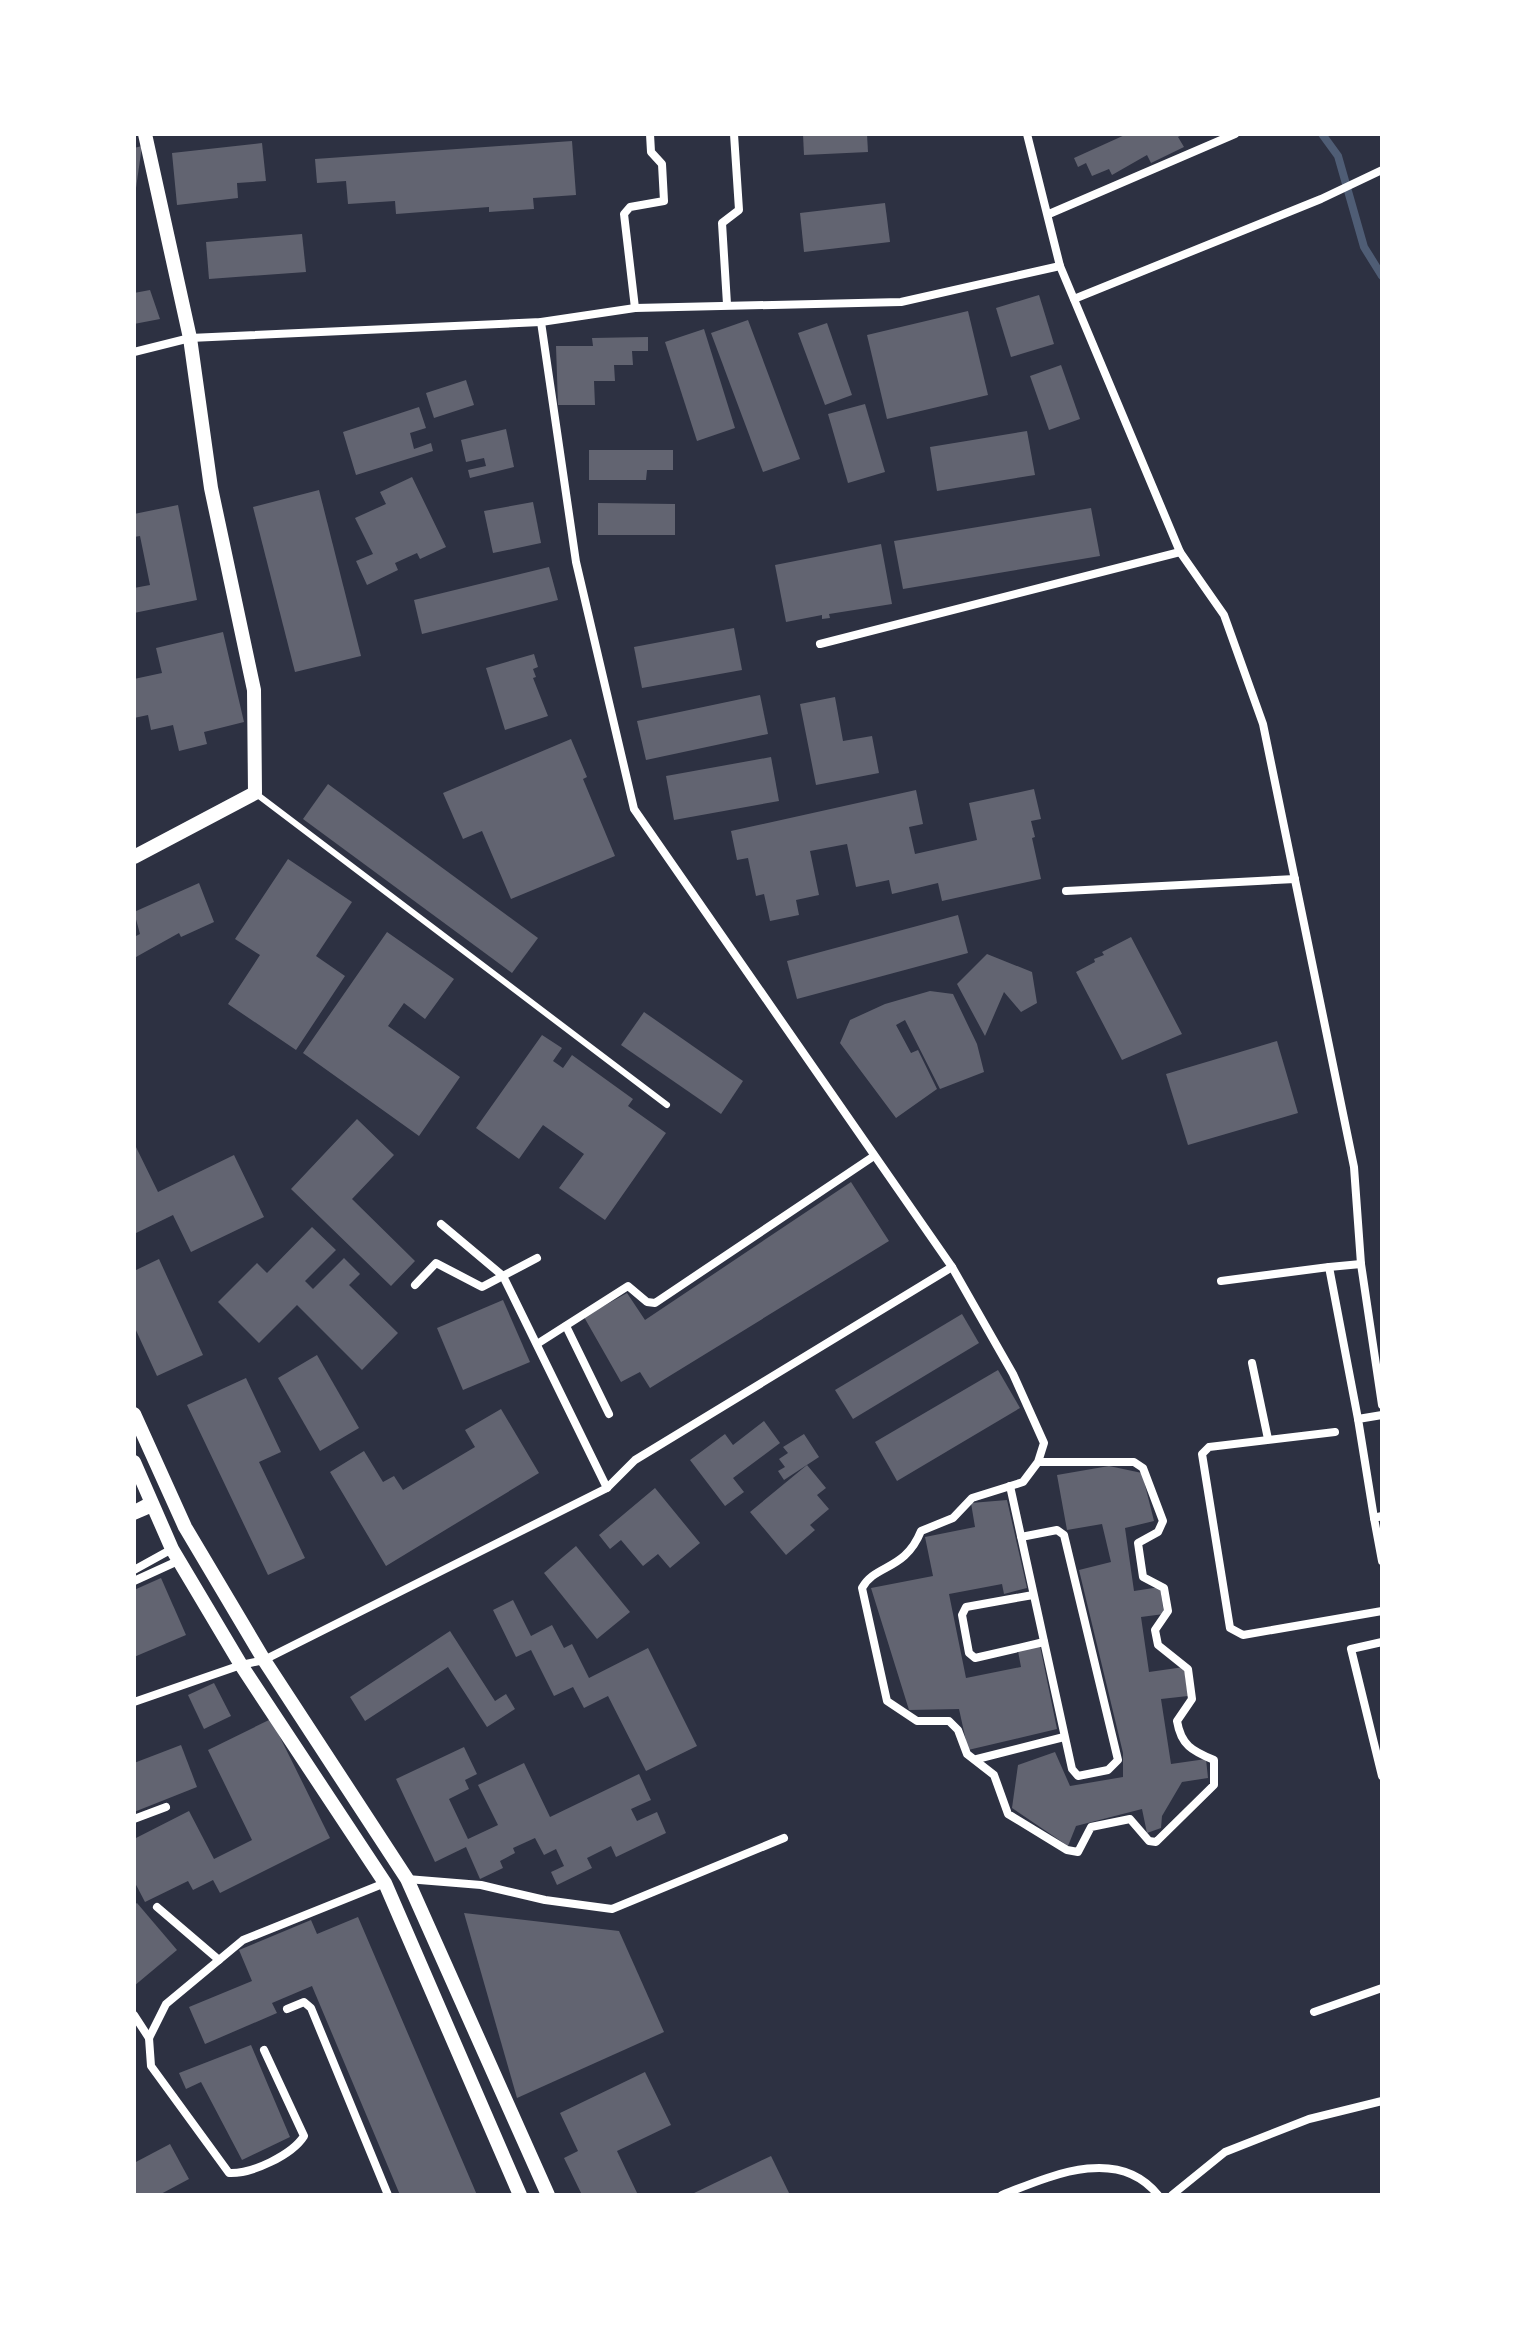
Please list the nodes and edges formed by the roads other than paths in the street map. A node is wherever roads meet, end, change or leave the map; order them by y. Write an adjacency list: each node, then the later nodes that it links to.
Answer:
1 (145, 134): 13 (street)
2 (650, 134): 11 (street)
3 (734, 134): 10 (street)
4 (1027, 134): 7 (street)
5 (1235, 134): 7 (street)
6 (1382, 170): 9 (street)
7 (1049, 214): 8 (street)
8 (1060, 266): 9 (street); 10 (street)
9 (1074, 299): 15 (street)
10 (727, 304): 11 (street)
11 (635, 308): 12 (street)
12 (541, 322): 13 (street); 22 (street)
13 (190, 338): 14 (street); 17 (street)
14 (134, 352)
15 (1180, 552): 16 (street); 19 (street)
16 (820, 644)
17 (255, 793): 18 (street); 21 (lane)
18 (134, 857)
19 (1295, 879): 20 (street); 25 (street)
20 (1066, 891)
21 (667, 1105)
22 (874, 1156): 26 (street); 31 (street)
23 (441, 1224): 28 (street)
24 (537, 1258): 28 (street)
25 (1361, 1264): 27 (street); 34 (street)
26 (952, 1267): 42 (street); 44 (street)
27 (1329, 1267): 29 (street); 38 (street)
28 (503, 1276): 30 (street); 32 (street)
29 (1221, 1281)
30 (415, 1285)
31 (566, 1326): 32 (street); 36 (street)
32 (537, 1344): 44 (street)
33 (1252, 1363): 40 (street)
34 (1382, 1405)
35 (134, 1414): 58 (street)
36 (609, 1414)
37 (1382, 1415): 38 (street)
38 (1358, 1419): 48 (street)
39 (1335, 1432): 40 (street)
40 (1268, 1439): 55 (street)
41 (134, 1462): 45 (street)
42 (1038, 1462): 43 (street); 62 (street)
43 (1010, 1486): 49 (street); 62 (street)
44 (607, 1488): 58 (street)
45 (154, 1503): 46 (street); 47 (street); 50 (street)
46 (134, 1509)
47 (134, 1516)
48 (1378, 1517): 51 (street)
49 (1021, 1537): 54 (street); 61 (street)
50 (176, 1555): 52 (street); 53 (street); 59 (street)
51 (1382, 1561)
52 (134, 1570)
53 (134, 1581)
54 (1033, 1595): 56 (street); 56 (street)
55 (1382, 1611)
56 (1044, 1642): 61 (street)
57 (1382, 1642): 63 (street)
58 (264, 1660): 59 (street); 67 (street)
59 (241, 1665): 60 (street); 68 (street)
60 (134, 1702)
61 (1064, 1737): 62 (street)
62 (977, 1759)
63 (1382, 1776)
64 (166, 1807): 65 (street)
65 (134, 1819)
66 (784, 1838): 67 (street)
67 (407, 1879): 80 (street)
68 (385, 1883): 70 (street); 79 (street)
69 (157, 1907): 70 (street)
70 (219, 1960): 75 (street)
71 (1382, 1988): 73 (street)
72 (287, 2009): 78 (street)
73 (1314, 2012)
74 (134, 2015): 75 (street)
75 (149, 2038): 76 (street)
76 (264, 2050)
77 (1382, 2101): 83 (street)
78 (388, 2195)
79 (520, 2195)
80 (548, 2195)
81 (1002, 2195): 82 (street)
82 (1158, 2195)
83 (1172, 2195)

